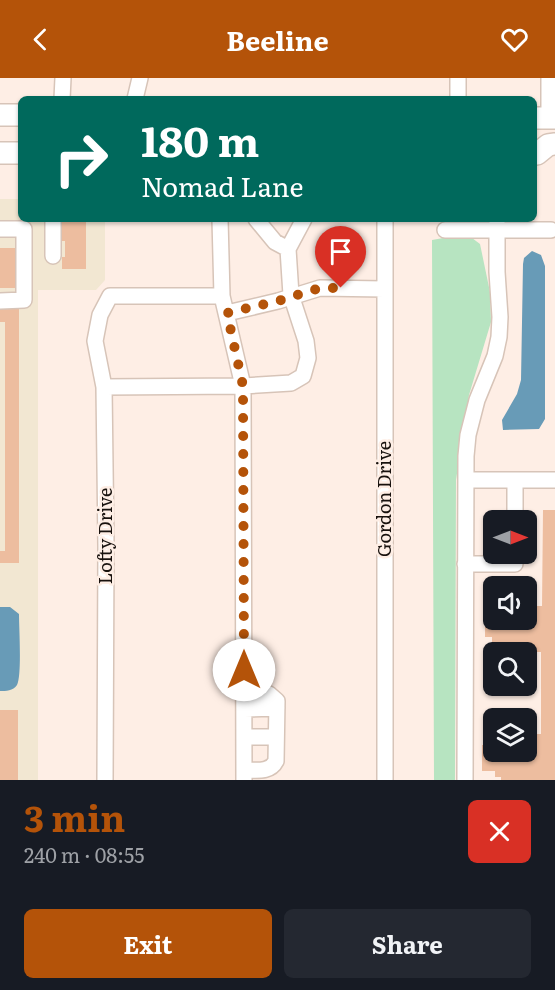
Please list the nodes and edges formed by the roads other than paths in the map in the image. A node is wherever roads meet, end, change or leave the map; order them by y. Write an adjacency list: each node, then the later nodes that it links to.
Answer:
1 (63, 78): 5 (street)
2 (140, 78): 6 (street)
3 (458, 78): 7 (street)
4 (549, 78): 10 (street)
5 (62, 96)
6 (136, 96)
7 (458, 96)
8 (0, 115): 9 (highway)
9 (18, 115)
10 (546, 118)
11 (0, 153): 12 (highway)
12 (18, 153)
13 (53, 222): 23 (street)
14 (220, 222): 26 (street)
15 (258, 222): 22 (street)
16 (302, 222): 22 (street)
17 (385, 222): 24 (street, Gordon Drive)
18 (496, 224): 20 (street); 21 (street); 31 (street)
19 (0, 230): 27 (street)
20 (445, 230)
21 (551, 230)
22 (288, 249): 25 (street)
23 (53, 256)
24 (384, 289): 25 (street); 42 (street, Gordon Drive)
25 (291, 295): 28 (street); 29 (street)
26 (222, 296): 28 (street); 30 (street, Lofty Drive)
27 (0, 301)
28 (227, 313): 29 (street)
29 (243, 386): 30 (street); 37 (street)
30 (104, 387): 41 (street, Lofty Drive)
31 (466, 480): 32 (street); 35 (street)
32 (515, 480): 33 (street); 34 (street)
33 (555, 480)
34 (515, 510)
35 (465, 564): 36 (street); 43 (street)
36 (483, 564)
37 (244, 701): 38 (street); 39 (street)
38 (244, 737): 39 (street); 40 (street)
39 (276, 737): 40 (street)
40 (244, 775)
41 (105, 780)
42 (385, 780)
43 (465, 780)

